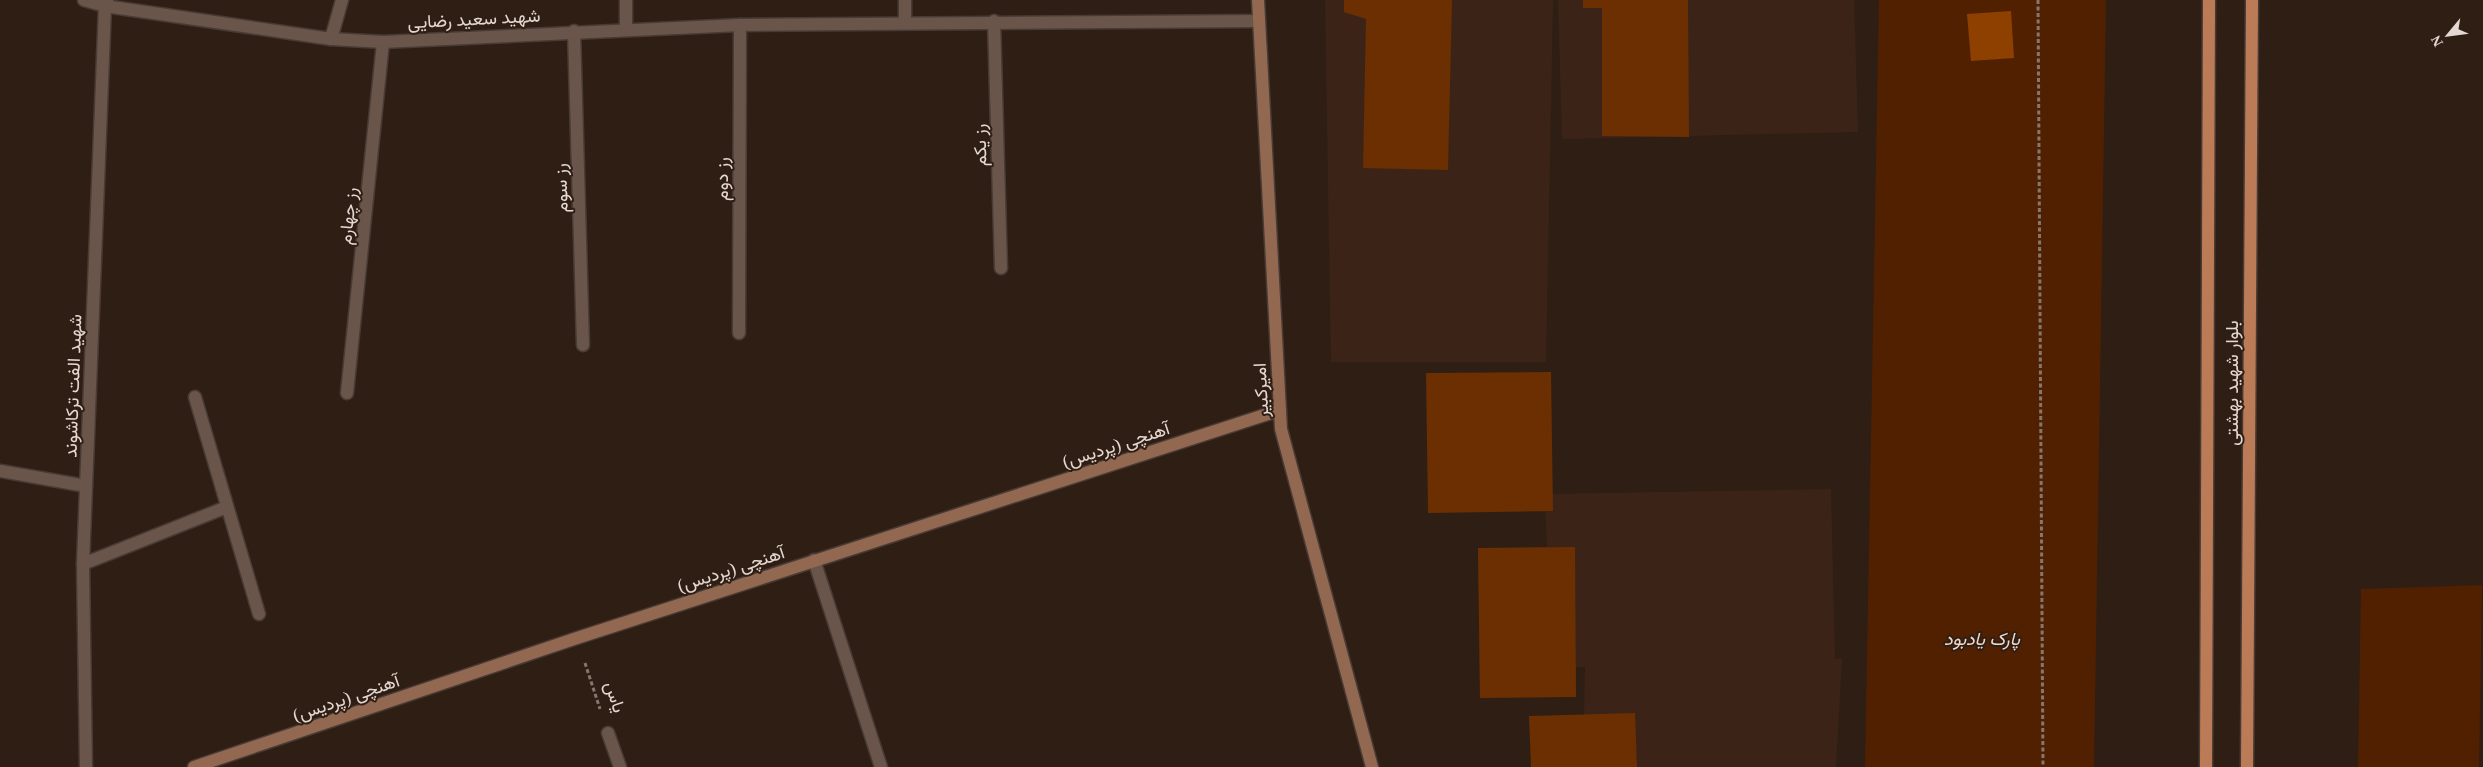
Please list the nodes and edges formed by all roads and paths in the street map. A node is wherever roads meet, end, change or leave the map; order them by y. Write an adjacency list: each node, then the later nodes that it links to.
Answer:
1 (84, 0): 9 (street, شهید سعید رضایی)
2 (342, 0): 16 (street)
3 (626, 0): 14 (street)
4 (905, 0): 12 (street)
5 (1258, 0): 11 (street, امیرکبیر)
6 (2038, 0): 37 (path)
7 (2209, 0): 38 (main road, بلوار شهید بهشتی)
8 (2252, 0): 39 (main road, بلوار شهید بهشتی)
9 (106, 3): 16 (street, شهید سعید رضایی); 25 (street, شهید الفت ترکاشوند)
10 (994, 21): 11 (street, شهید سعید رضایی); 12 (street, شهید سعید رضایی); 18 (street, رز یکم)
11 (1258, 21): 23 (street, امیرکبیر)
12 (905, 22): 13 (street, شهید سعید رضایی)
13 (740, 25): 14 (street, شهید سعید رضایی); 19 (street, رز دوم)
14 (626, 29): 15 (street, شهید سعید رضایی)
15 (574, 31): 17 (street, شهید سعید رضایی); 20 (street, رز سوم)
16 (331, 39): 17 (street, شهید سعید رضایی)
17 (383, 42): 21 (street, رز چهارم)
18 (1001, 268)
19 (739, 333)
20 (584, 345)
21 (347, 393)
22 (195, 397): 26 (street)
23 (1280, 410): 27 (street, آهنچی (پردیس)); 36 (street, امیرکبیر)
24 (0, 471): 25 (street)
25 (86, 486): 28 (street, شهید الفت ترکاشوند)
26 (227, 507): 28 (street); 29 (street)
27 (814, 560): 30 (street, آهنچی (پردیس)); 35 (street)
28 (83, 564): 32 (street, شهید الفت ترکاشوند)
29 (259, 614)
30 (577, 638): 31 (path, یاس); 33 (street, آهنچی (پردیس))
31 (608, 733): 34 (street, یاس)
32 (86, 767)
33 (194, 767)
34 (620, 767)
35 (881, 767)
36 (1372, 767)
37 (2043, 767)
38 (2206, 767)
39 (2247, 767)

